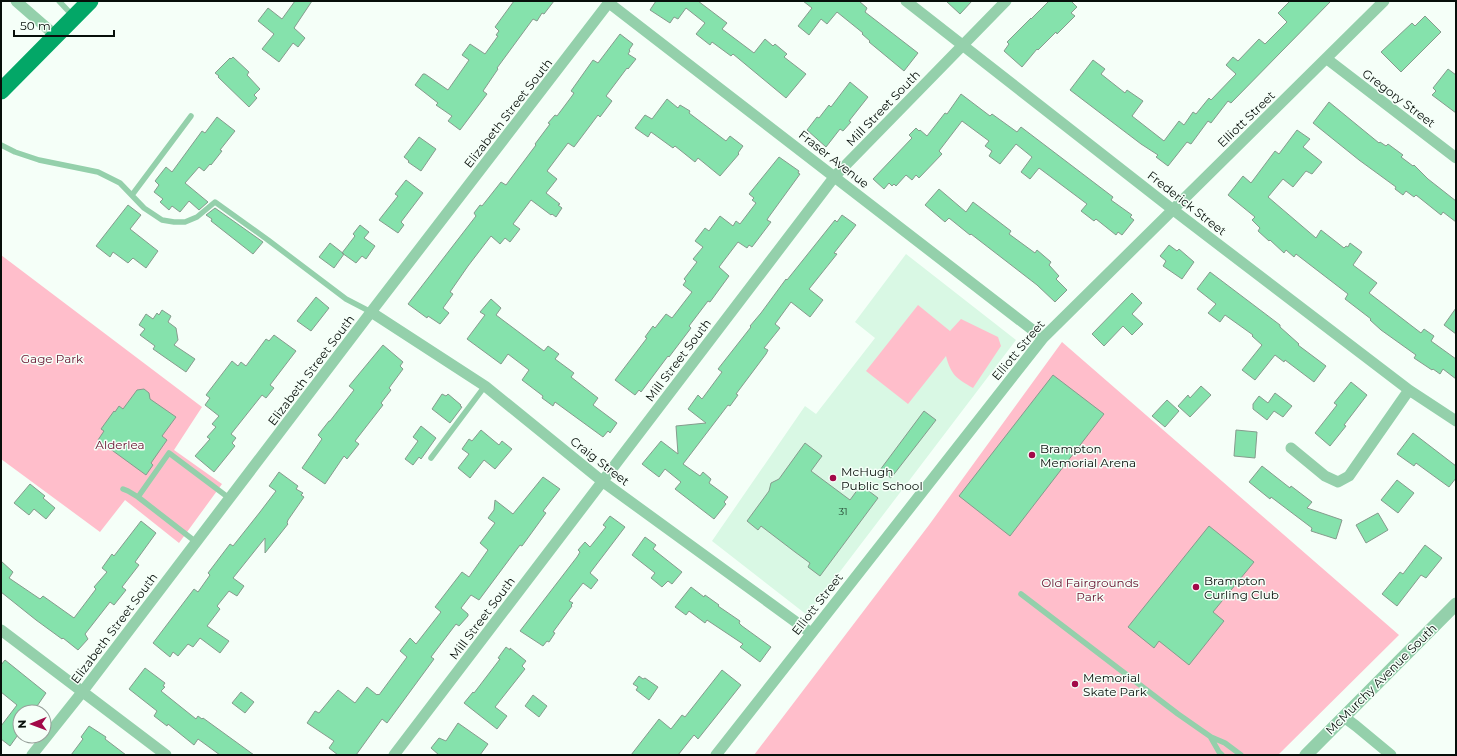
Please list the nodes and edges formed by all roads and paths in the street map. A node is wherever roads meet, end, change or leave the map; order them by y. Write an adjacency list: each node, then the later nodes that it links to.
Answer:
1 (16, 1): 9 (street)
2 (59, 1): 8 (lane)
3 (90, 1): 8 (main road)
4 (906, 1): 10 (street, Frederick Street)
5 (1006, 1): 10 (street, Mill Street South)
6 (1384, 1): 11 (street, Elliott Street)
7 (609, 2): 16 (street, Fraser Avenue); 19 (street, Elizabeth Street South)
8 (74, 17): 9 (main road)
9 (56, 36): 12 (main road)
10 (962, 45): 16 (street, Mill Street South); 18 (street, Frederick Street)
11 (1327, 59): 15 (street, Gregory Street); 18 (street, Elliott Street)
12 (1, 91)
13 (191, 116): 17 (lane)
14 (1, 145): 17 (lane)
15 (1456, 158)
16 (835, 176): 20 (street, Fraser Avenue); 26 (street, Mill Street South)
17 (132, 195): 19 (lane)
18 (1172, 209): 20 (street, Elliott Street); 22 (street, Frederick Street)
19 (371, 312): 21 (street, Craig Street); 29 (street, Elizabeth Street South)
20 (1043, 338): 34 (street, Elliott Street)
21 (485, 386): 25 (lane); 26 (street, Craig Street)
22 (1409, 390): 23 (street, Frederick Street); 24 (street)
23 (1456, 421)
24 (1291, 448)
25 (431, 458)
26 (602, 480): 34 (street, Craig Street); 40 (street, Mill Street South)
27 (123, 489): 28 (lane)
28 (138, 497): 29 (lane); 30 (lane)
29 (229, 498): 30 (street, Elizabeth Street South)
30 (196, 542): 35 (street, Elizabeth Street South)
31 (1021, 594): 37 (lane)
32 (1456, 604): 36 (street, McMurchy Avenue South)
33 (1, 630): 35 (street)
34 (811, 633): 41 (street, Elliott Street)
35 (83, 691): 38 (street, Elizabeth Street South); 39 (street)
36 (1344, 717): 44 (street, McMurchy Avenue South); 45 (street)
37 (1211, 737): 42 (lane); 43 (lane)
38 (32, 755)
39 (166, 755)
40 (394, 755)
41 (716, 755)
42 (1222, 755)
43 (1240, 755)
44 (1306, 755)
45 (1391, 755)

